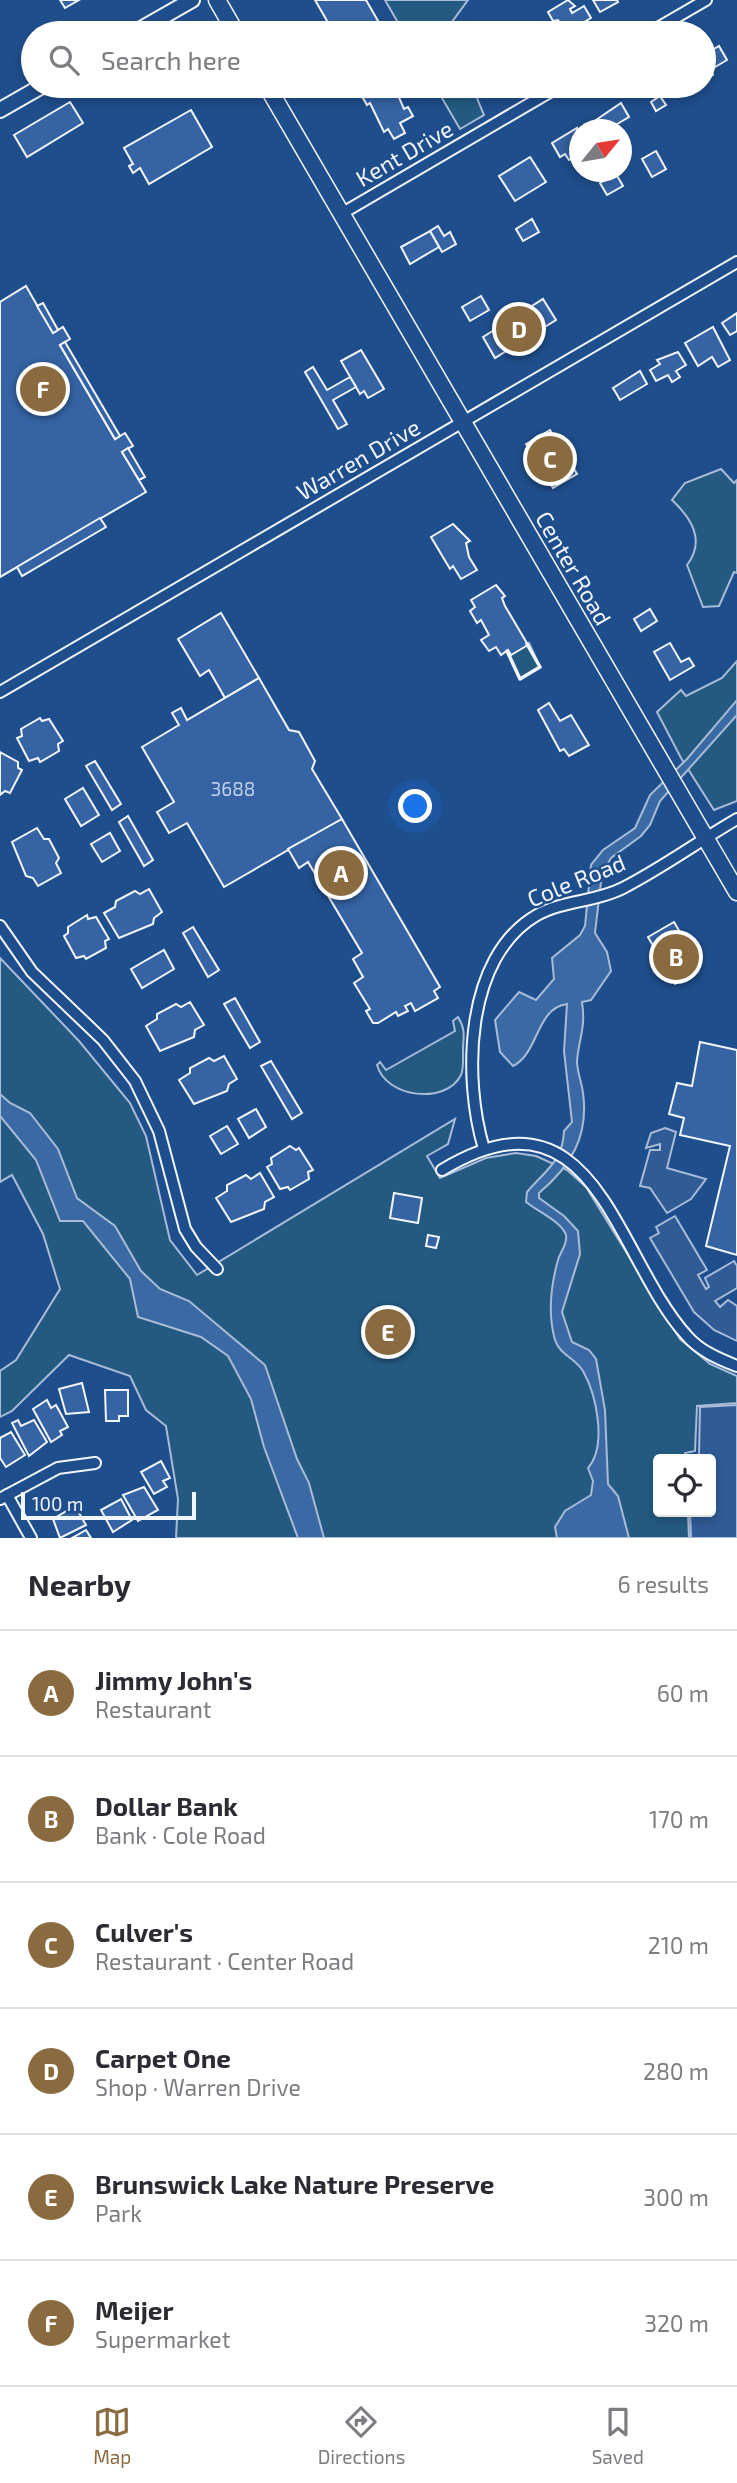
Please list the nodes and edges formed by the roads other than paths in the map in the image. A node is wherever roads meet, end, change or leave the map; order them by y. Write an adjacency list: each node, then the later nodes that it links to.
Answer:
1 (192, 0): 4 (street)
2 (217, 0): 5 (main road)
3 (706, 0): 6 (street)
4 (155, 21)
5 (229, 21)
6 (670, 21)
7 (21, 98): 10 (street)
8 (274, 98): 11 (main road, Center Road)
9 (539, 98): 11 (street, Kent Drive)
10 (0, 110)
11 (341, 214): 13 (main road, Center Road)
12 (737, 262): 13 (street, Warren Drive)
13 (462, 423): 14 (street, Warren Drive); 16 (main road, Center Road)
14 (0, 692)
15 (737, 819): 16 (street, Cole Road)
16 (706, 837): 17 (main road, Center Road); 19 (street, Cole Road)
17 (737, 892)
18 (0, 926): 21 (street)
19 (484, 1149): 20 (street); 22 (street)
20 (442, 1170)
21 (217, 1269)
22 (737, 1366)
23 (95, 1463): 24 (street)
24 (4, 1497): 25 (street)
25 (32, 1538)

